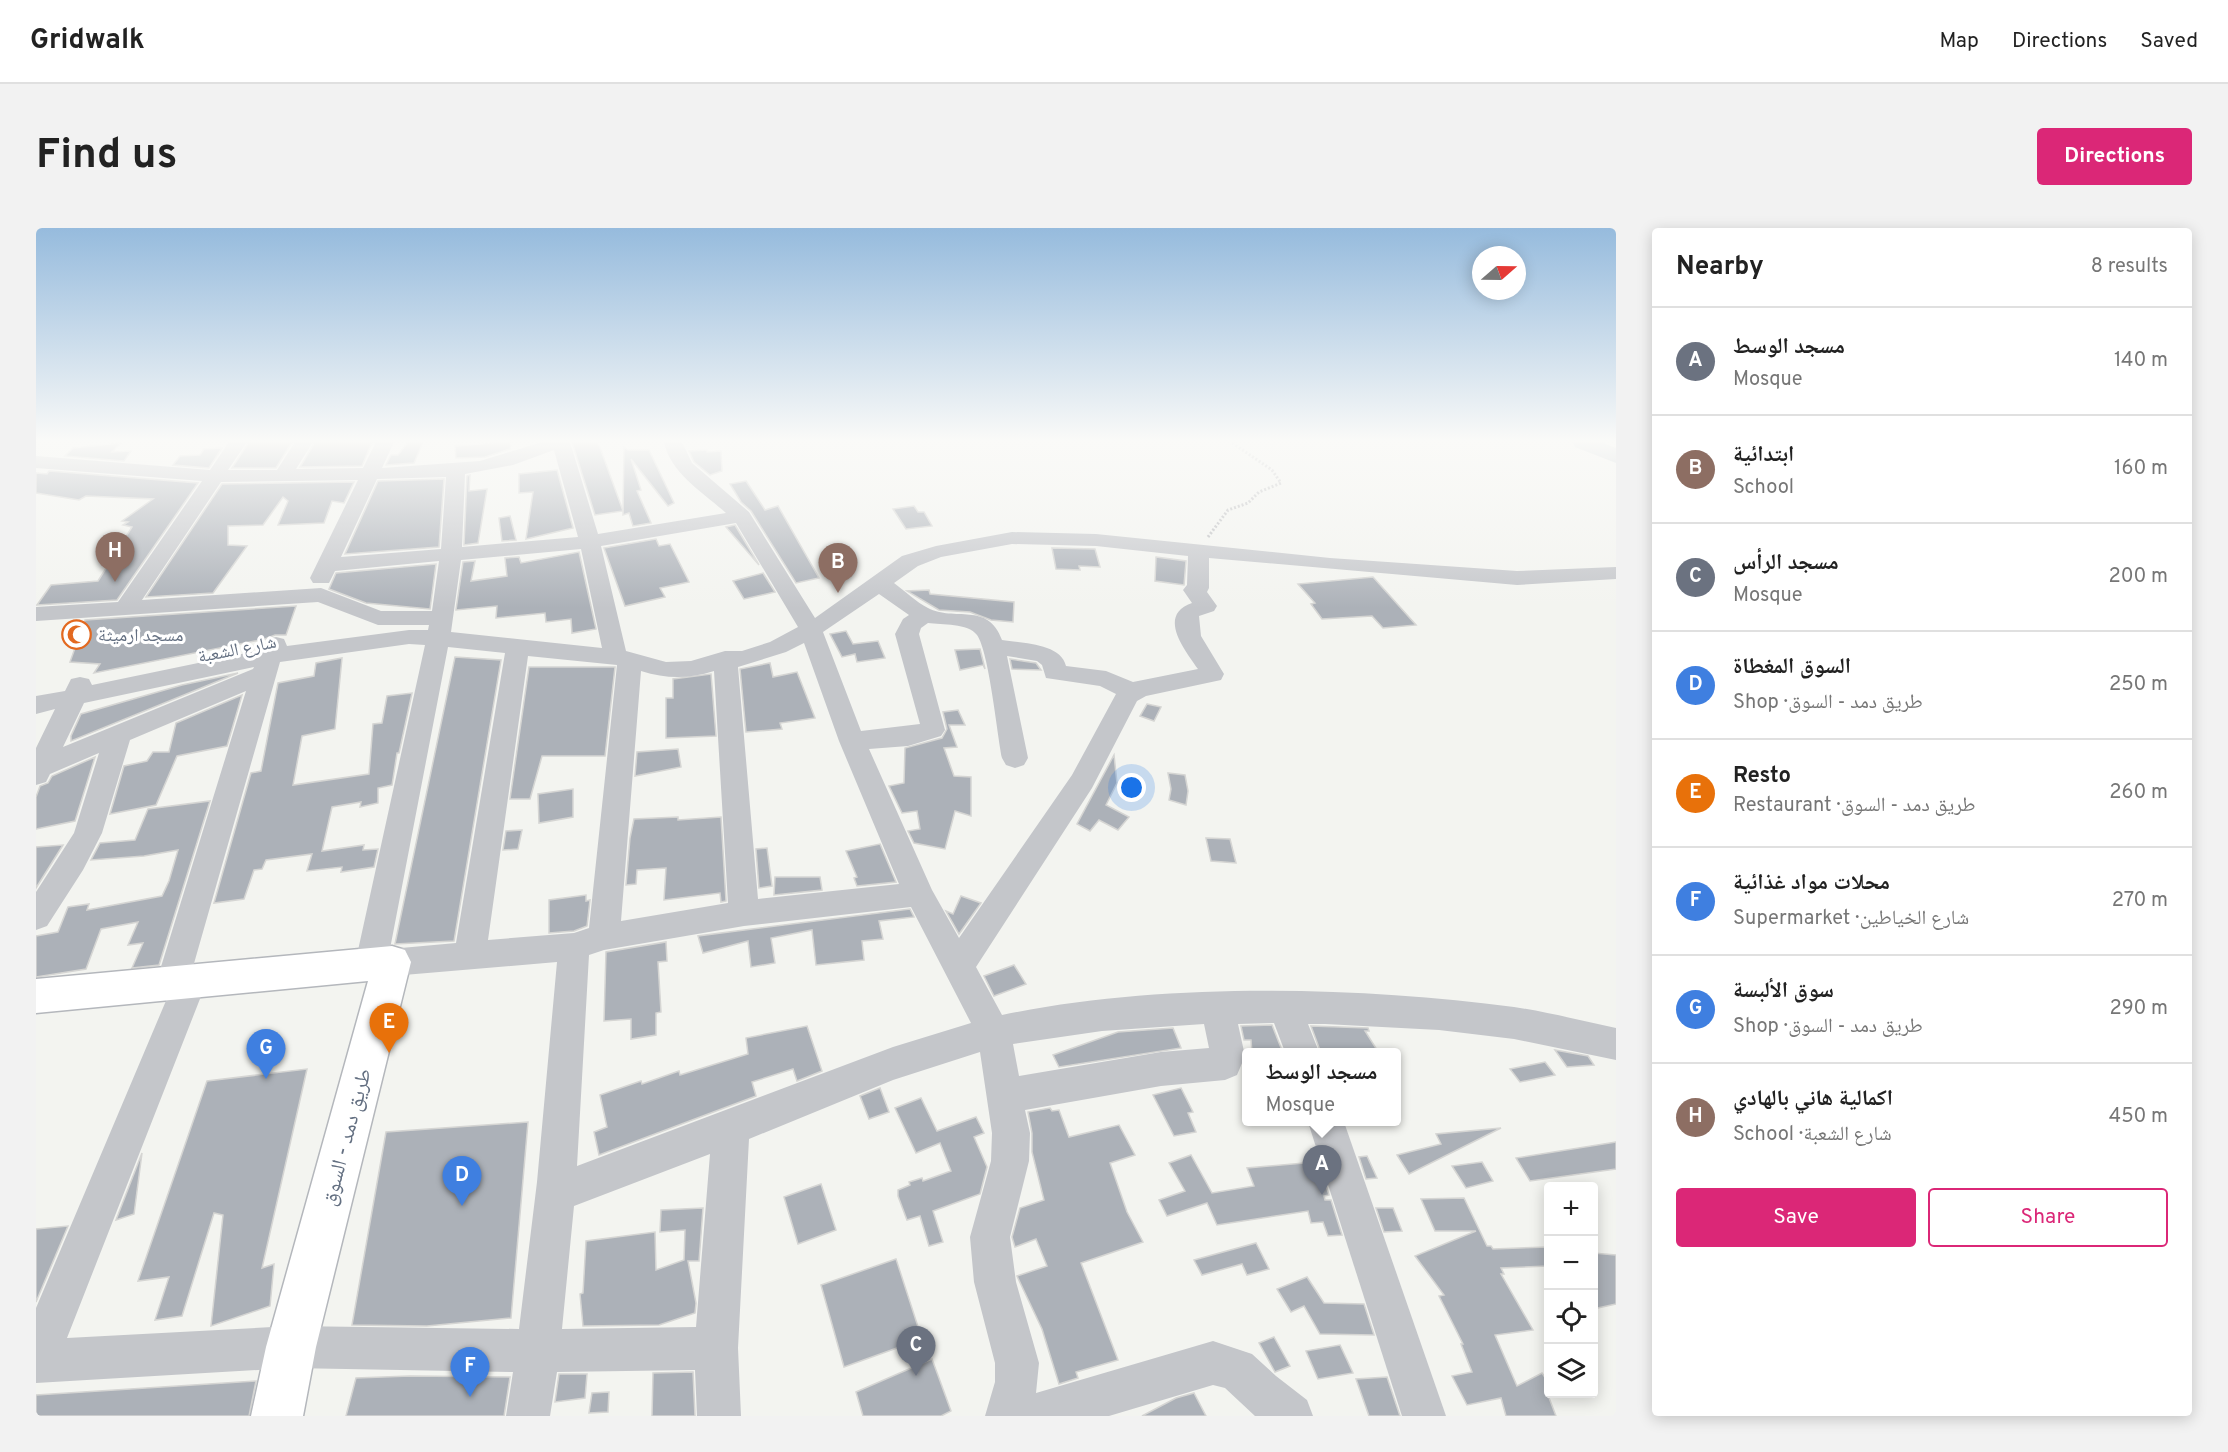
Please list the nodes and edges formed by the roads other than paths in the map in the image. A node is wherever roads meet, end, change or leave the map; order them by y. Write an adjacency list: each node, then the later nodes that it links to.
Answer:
1 (201, 497): 14 (street)
2 (359, 497): 10 (street)
3 (455, 497): 9 (street)
4 (576, 497): 7 (street)
5 (721, 497): 6 (street)
6 (742, 516): 7 (street); 19 (street)
7 (590, 542): 9 (street); 23 (street)
8 (1199, 550): 11 (street); 12 (street); 28 (street)
9 (452, 555): 10 (street); 17 (street)
10 (326, 565): 13 (street)
11 (1615, 574)
12 (878, 582): 16 (street); 19 (street)
13 (321, 595): 14 (street); 18 (street)
14 (126, 607): 15 (street)
15 (36, 614)
16 (924, 616): 21 (street); 32 (street)
17 (440, 628): 18 (street); 20 (street); 40 (street)
18 (387, 629): 22 (street)
19 (811, 630): 24 (street); 32 (street)
20 (518, 646): 23 (street); 39 (street)
21 (993, 646): 28 (street); 33 (street)
22 (270, 657): 25 (street); 27 (street, شارع الشعبة); 29 (street); 42 (street)
23 (623, 659): 24 (street); 38 (street)
24 (725, 659): 36 (street)
25 (188, 674): 27 (street); 29 (street)
26 (36, 686): 27 (street, شارع الشعبة)
27 (79, 687): 30 (street); 34 (street)
28 (1132, 692): 41 (street)
29 (196, 701): 31 (street)
30 (36, 705)
31 (118, 735): 34 (street); 37 (street)
32 (852, 741): 35 (street)
33 (1015, 758)
34 (38, 771)
35 (919, 894): 36 (street); 41 (street)
36 (744, 913): 38 (street)
37 (36, 917)
38 (589, 942): 39 (street); 52 (street)
39 (470, 956): 40 (street)
40 (381, 963): 42 (main road); 53 (main road, طريق دمد - السوق)
41 (958, 967): 46 (street)
42 (181, 982): 43 (main road); 56 (street)
43 (36, 996)
44 (1284, 1007): 45 (street); 47 (street); 48 (street)
45 (1218, 1009): 46 (street); 49 (street)
46 (994, 1033): 49 (street); 51 (street)
47 (1616, 1044)
48 (1300, 1048)
49 (1005, 1096): 60 (street)
50 (1327, 1126): 63 (street)
51 (731, 1128): 52 (street); 54 (street)
52 (555, 1193): 55 (street)
53 (291, 1347): 55 (street); 56 (street); 57 (main road, طريق دمد - السوق)
54 (716, 1348): 55 (street); 59 (street)
55 (539, 1351): 58 (street)
56 (36, 1360)
57 (277, 1416)
58 (528, 1416)
59 (719, 1416)
60 (1007, 1416)
61 (1034, 1416): 62 (street)
62 (1291, 1416)
63 (1424, 1416)

